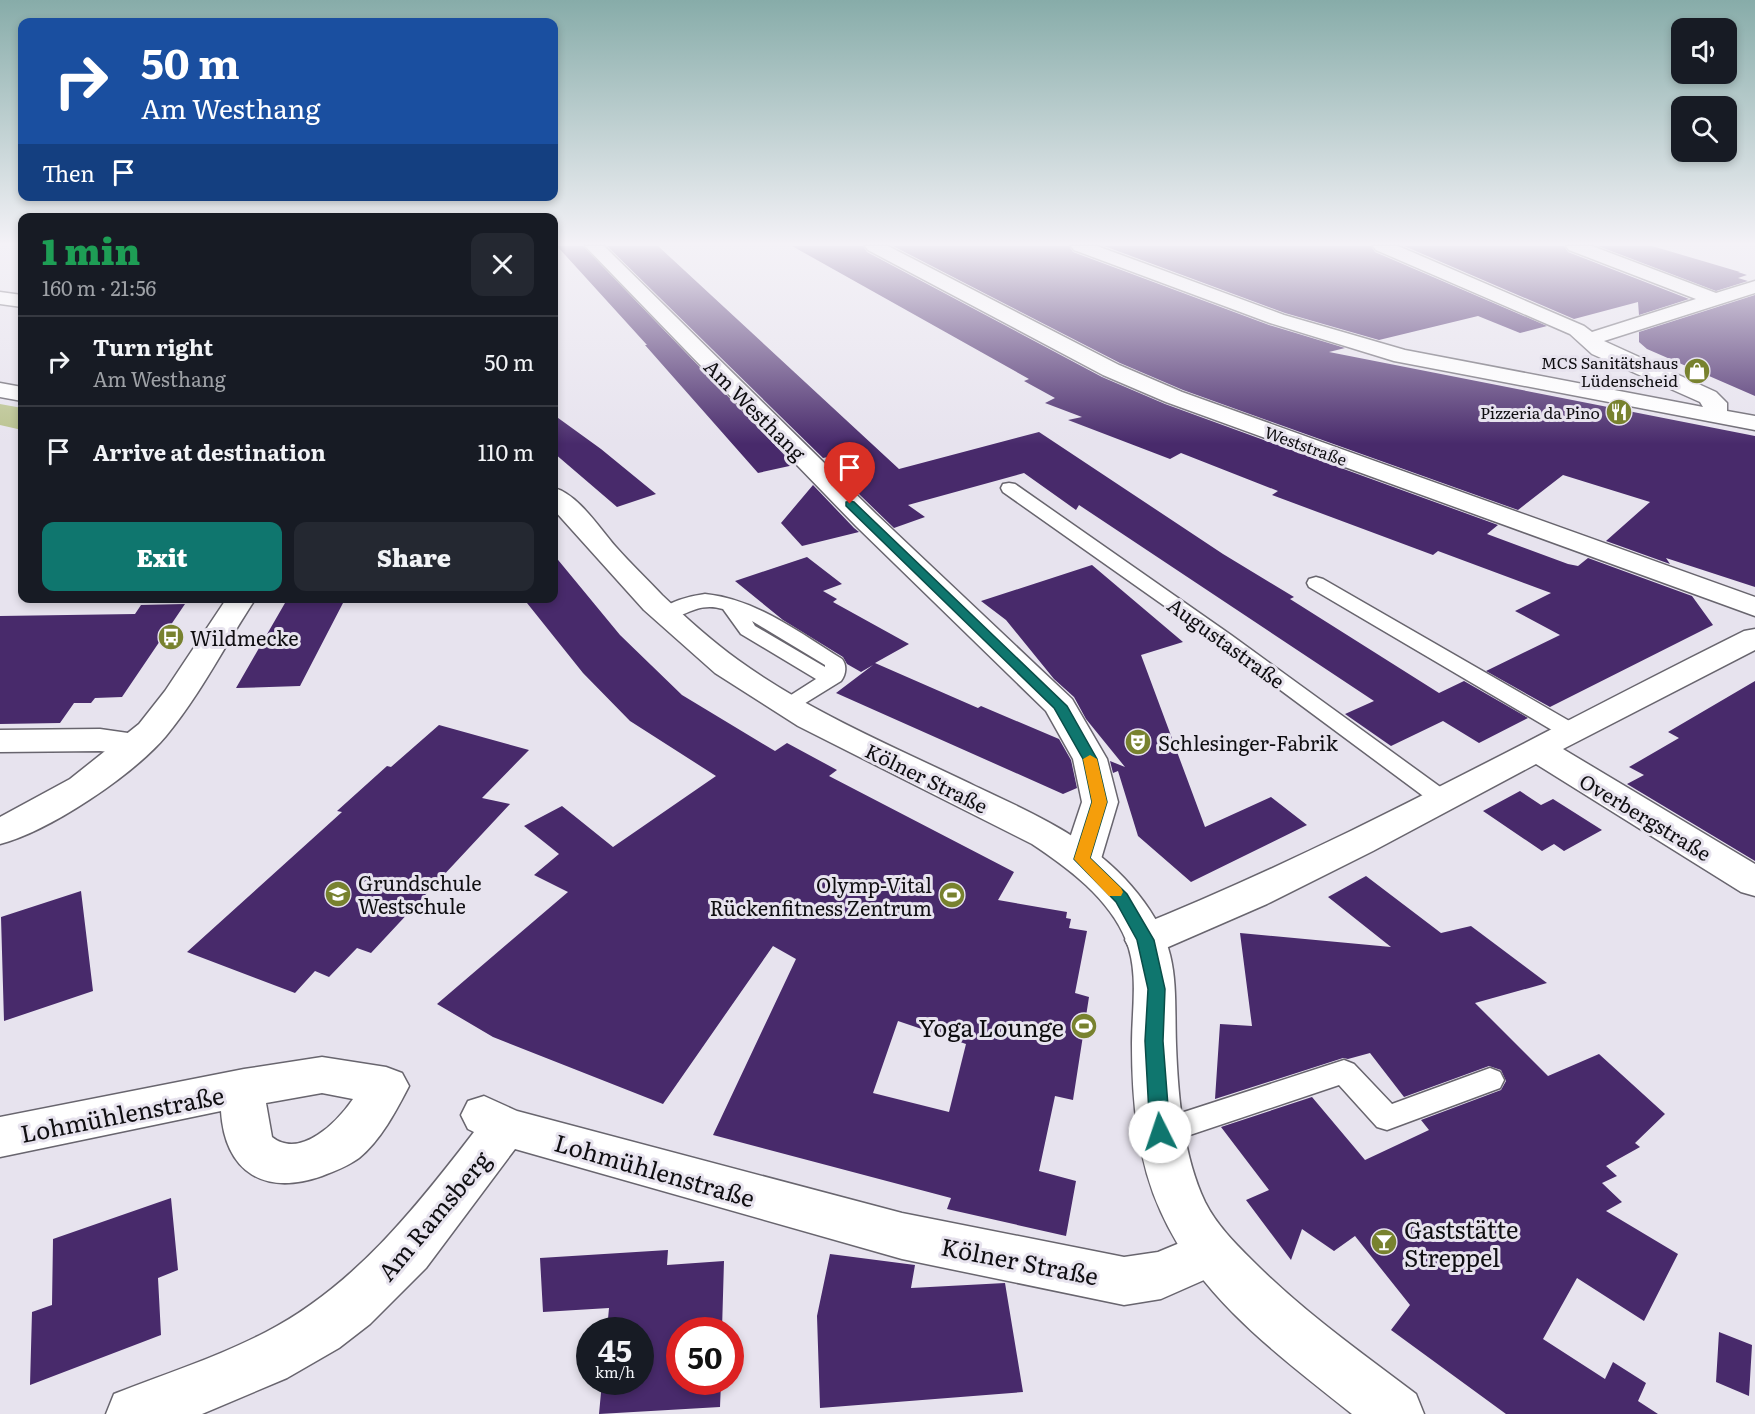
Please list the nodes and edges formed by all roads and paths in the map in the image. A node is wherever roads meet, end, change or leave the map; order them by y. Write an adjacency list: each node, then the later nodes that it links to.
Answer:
1 (660, 312): 25 (street, Am Westhang)
2 (1000, 312): 15 (street, Weststraße)
3 (1258, 312): 9 (street)
4 (1537, 312): 6 (street)
5 (1677, 312): 6 (street)
6 (1590, 339): 9 (street)
7 (0, 390): 8 (street)
8 (18, 393)
9 (1715, 416): 10 (street)
10 (1755, 423)
11 (1009, 488): 23 (lane, Augustastraße)
12 (558, 500): 16 (street, Kölner Straße)
13 (1316, 583): 19 (lane)
14 (238, 603): 21 (street)
15 (1755, 606)
16 (666, 614): 18 (street, Kölner Straße); 18 (lane)
17 (1755, 638): 19 (street)
18 (787, 706): 25 (street, Kölner Straße)
19 (1570, 731): 22 (street)
20 (0, 741): 21 (street)
21 (137, 744): 24 (street)
22 (1537, 749): 23 (street); 26 (street, Overbergstraße)
23 (1442, 799): 27 (street)
24 (0, 832)
25 (1082, 859): 27 (street, Kölner Straße)
26 (1755, 882)
27 (1145, 940): 31 (street, Kölner Straße)
28 (1491, 1080): 31 (lane)
29 (244, 1088): 32 (street, Lohmühlenstraße)
30 (495, 1121): 33 (street, Lohmühlenstraße); 35 (street, Am Ramsberg)
31 (1160, 1132): 34 (street, Kölner Straße)
32 (0, 1137)
33 (828, 1216): 34 (street, Kölner Straße)
34 (1211, 1253): 36 (street, Kölner Straße)
35 (134, 1414)
36 (1396, 1414)

